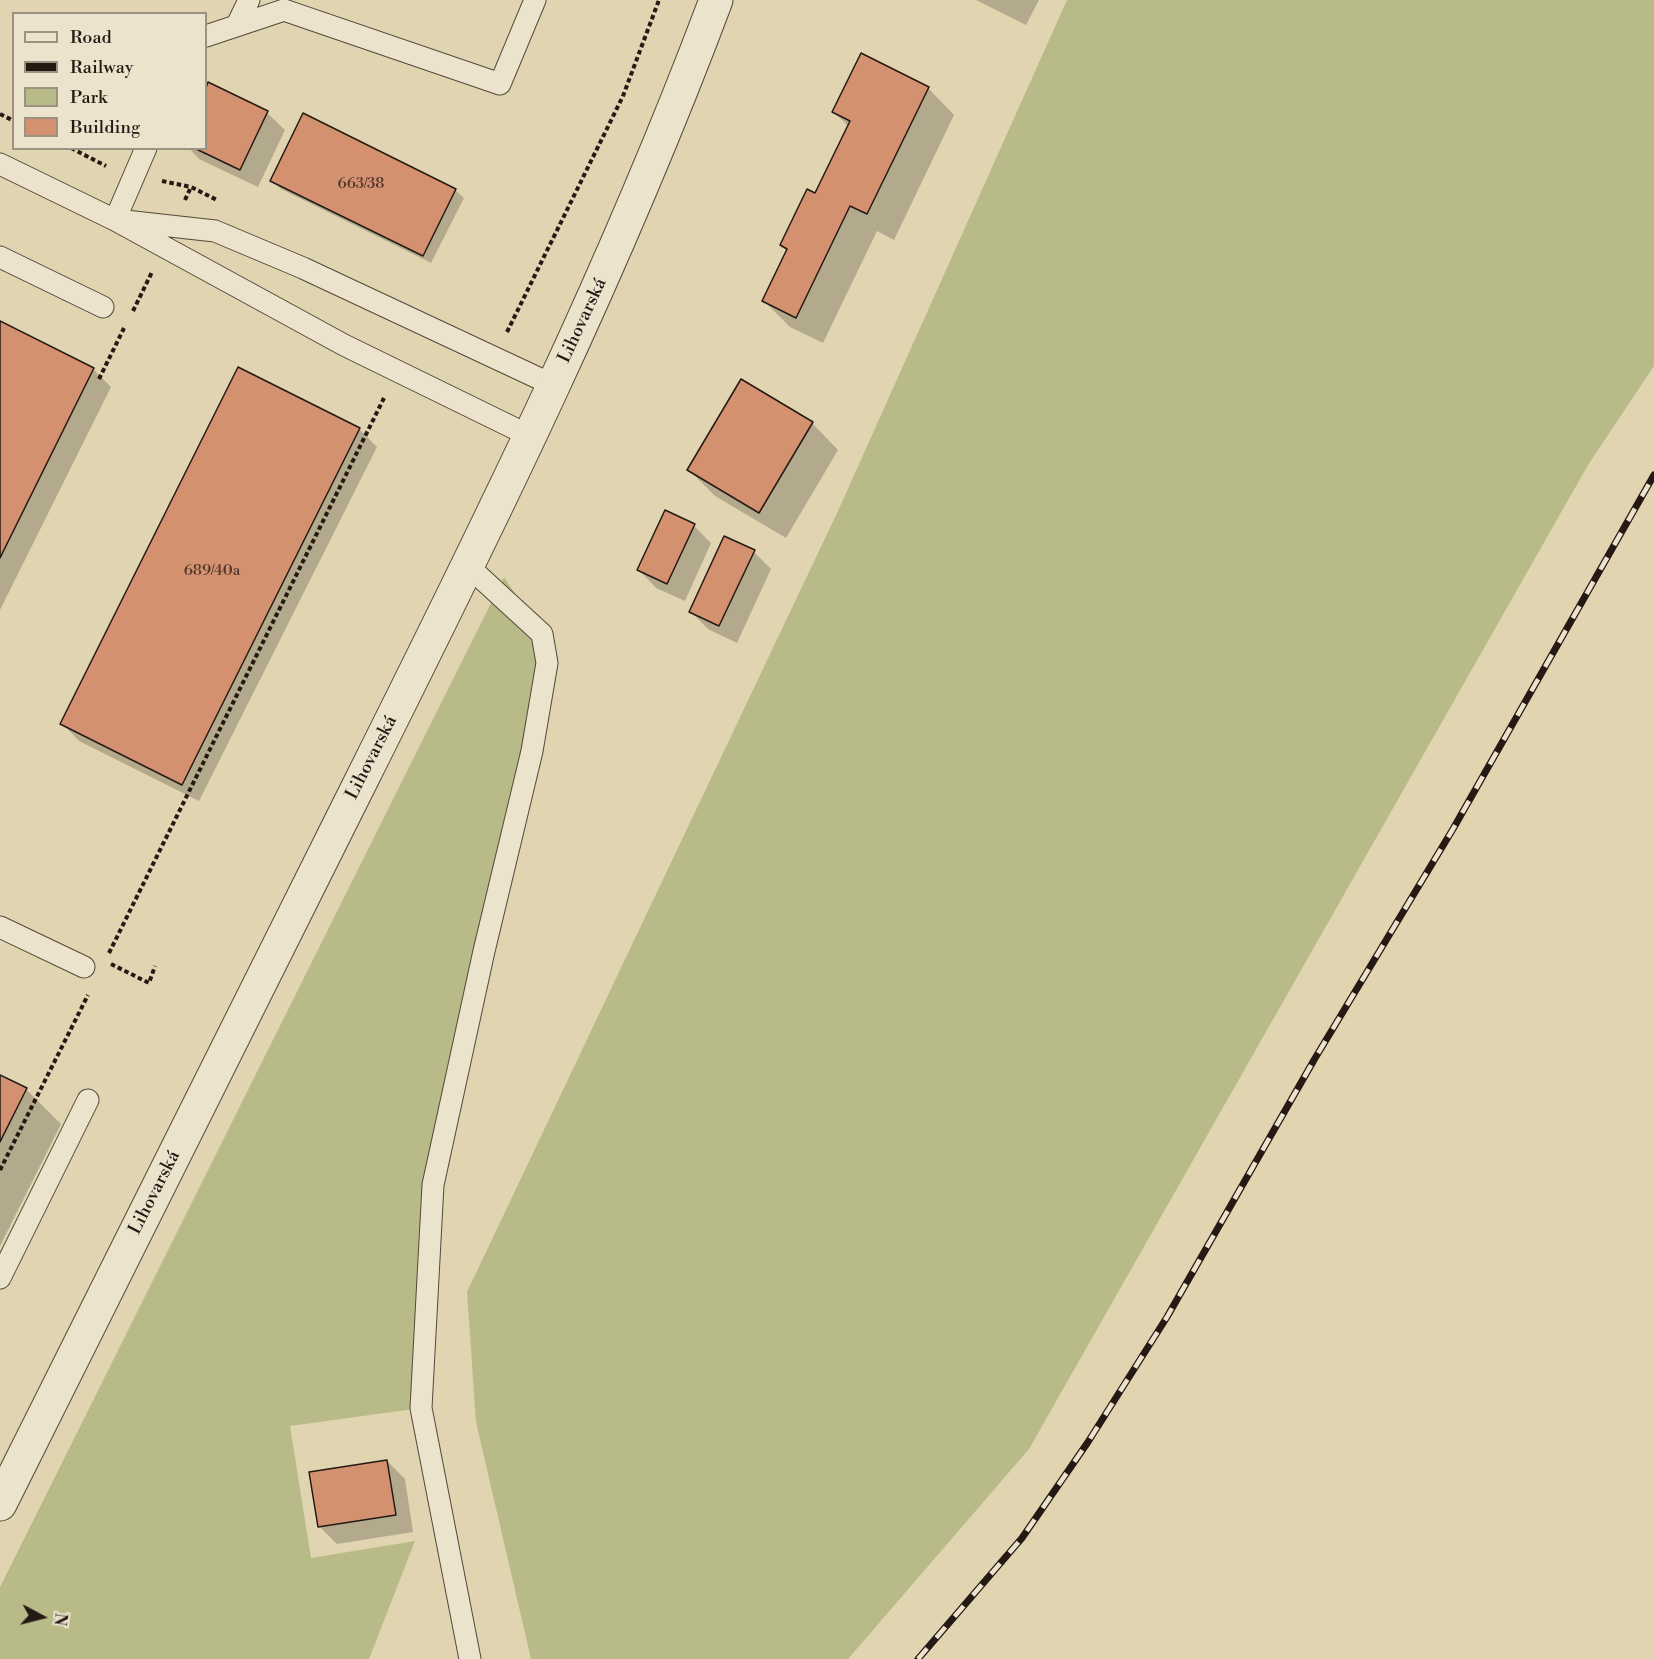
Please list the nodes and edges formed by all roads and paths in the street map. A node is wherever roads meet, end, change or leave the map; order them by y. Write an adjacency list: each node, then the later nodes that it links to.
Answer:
1 (249, 0): 5 (lane)
2 (535, 0): 5 (lane)
3 (659, 0): 12 (path)
4 (716, 0): 14 (street, Lihovarská)
5 (237, 25): 6 (lane)
6 (207, 36)
7 (145, 150): 9 (lane)
8 (0, 164): 9 (lane)
9 (115, 220): 13 (lane); 14 (lane)
10 (0, 257): 11 (lane)
11 (103, 307)
12 (502, 341)
13 (398, 371): 15 (lane); 18 (path)
14 (553, 385): 15 (street, Lihovarská)
15 (530, 436): 16 (street, Lihovarská)
16 (468, 566): 23 (street, Lihovarská); 24 (lane)
17 (0, 927): 19 (lane)
18 (155, 966)
19 (88, 976): 21 (path)
20 (88, 1100): 22 (lane)
21 (0, 1170)
22 (0, 1278)
23 (0, 1504)
24 (470, 1659)

